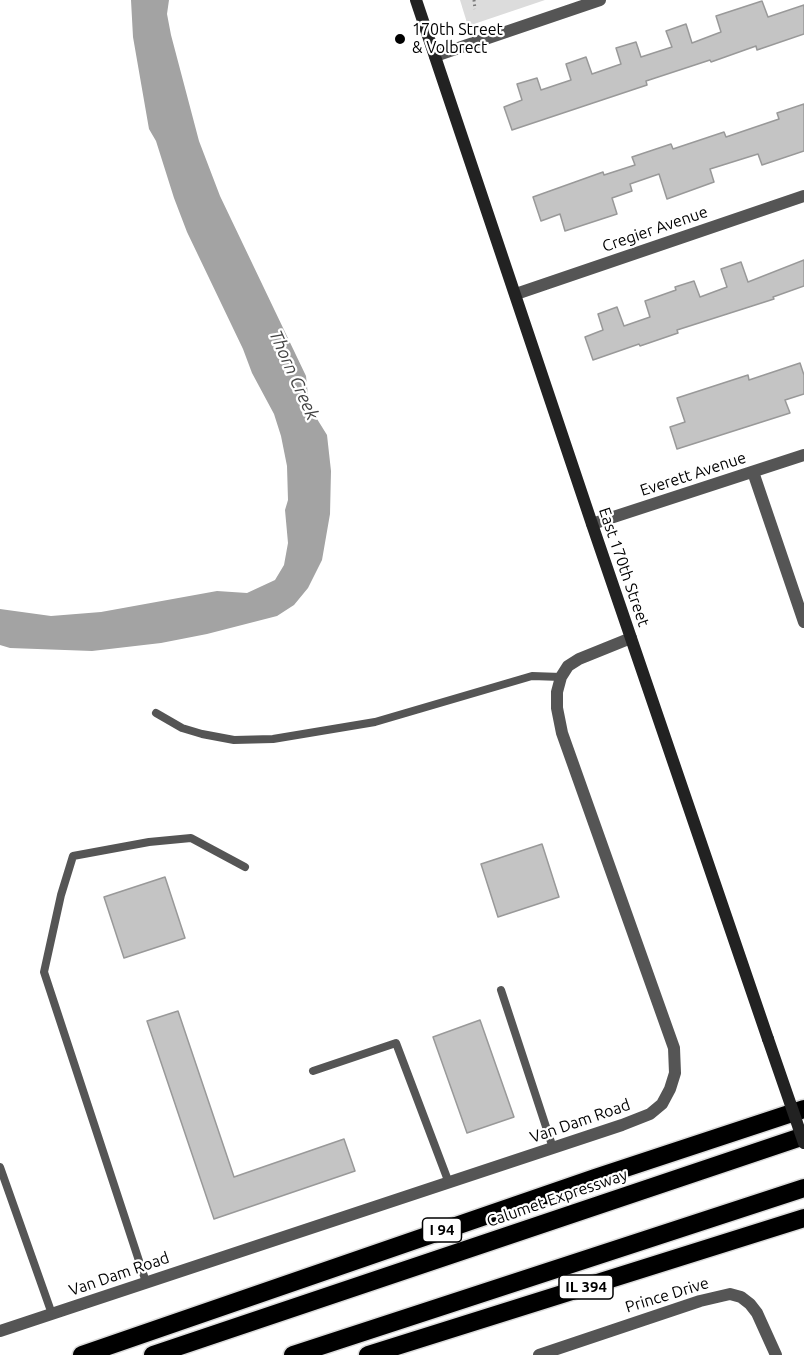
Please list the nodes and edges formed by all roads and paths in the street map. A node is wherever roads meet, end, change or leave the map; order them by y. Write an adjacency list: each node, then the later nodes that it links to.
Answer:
1 (416, 0): 5 (street, East 170th Street)
2 (474, 0): 4 (path)
3 (600, 0): 5 (street)
4 (475, 9)
5 (435, 56): 7 (street, East 170th Street)
6 (804, 196): 7 (street, Cregier Avenue)
7 (516, 294): 10 (street, East 170th Street)
8 (804, 455): 9 (street, Everett Avenue)
9 (753, 472): 10 (street, Everett Avenue); 11 (street)
10 (592, 524): 12 (street, East 170th Street)
11 (804, 622)
12 (631, 638): 13 (street); 20 (street, East 170th Street, bridge)
13 (561, 677): 14 (lane); 21 (street, Van Dam Road)
14 (156, 713)
15 (245, 867): 26 (lane)
16 (501, 990): 21 (lane)
17 (313, 1071): 23 (lane)
18 (804, 1109): 29 (highway, I 94)
19 (804, 1136): 30 (highway, Calumet Expressway)
20 (804, 1143)
21 (554, 1148): 23 (street, Van Dam Road)
22 (0, 1167): 27 (lane)
23 (449, 1183): 26 (street, Van Dam Road)
24 (804, 1188): 31 (highway)
25 (804, 1218): 32 (highway, IL 394)
26 (146, 1282): 27 (street, Van Dam Road)
27 (52, 1314): 28 (street, Van Dam Road)
28 (0, 1331)
29 (82, 1355)
30 (153, 1355)
31 (293, 1355)
32 (368, 1355)
33 (539, 1355): 34 (street, Prince Drive)
34 (776, 1355)

